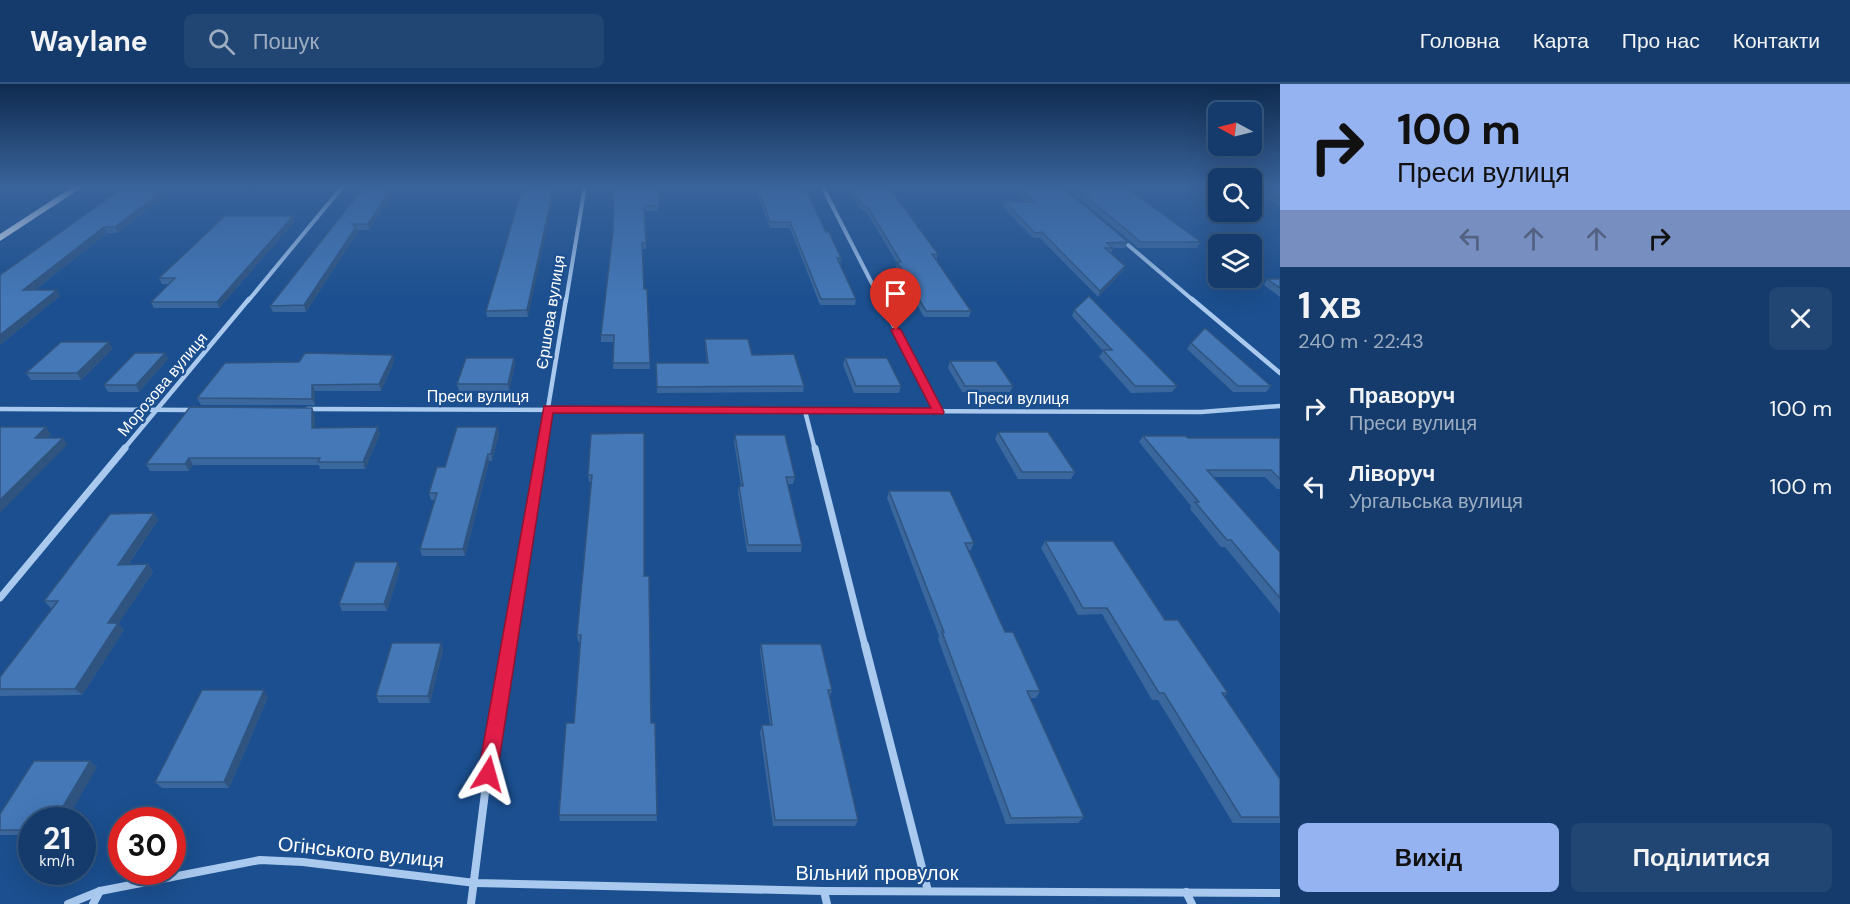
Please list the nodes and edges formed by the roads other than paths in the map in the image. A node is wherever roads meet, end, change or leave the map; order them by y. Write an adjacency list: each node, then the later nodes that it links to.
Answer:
1 (21, 224): 6 (main road)
2 (312, 224): 11 (street, Морозова вулиця)
3 (579, 224): 10 (street, Єршова вулиця)
4 (842, 224): 15 (street)
5 (1112, 231): 7 (street)
6 (0, 238)
7 (1280, 373)
8 (1280, 406): 15 (street, Преси вулиця)
9 (0, 409): 11 (street)
10 (548, 409): 13 (street, Преси вулиця); 14 (street, Преси вулиця); 17 (street, Єршова вулиця)
11 (159, 410): 12 (street); 16 (street, Морозова вулиця)
12 (206, 410)
13 (300, 410)
14 (805, 411): 15 (street, Преси вулиця); 20 (street)
15 (938, 412)
16 (0, 598)
17 (475, 883): 18 (street, Огінського вулиця); 19 (street, Вільний провулок); 25 (street, Єршова вулиця)
18 (100, 891): 23 (street, Огінського вулиця); 24 (street)
19 (825, 891): 20 (street, Вільний провулок); 26 (street)
20 (928, 891): 21 (street, Вільний провулок)
21 (1186, 892): 22 (street, Вільний провулок); 27 (street)
22 (1280, 893)
23 (68, 904)
24 (93, 904)
25 (471, 904)
26 (827, 904)
27 (1192, 904)

